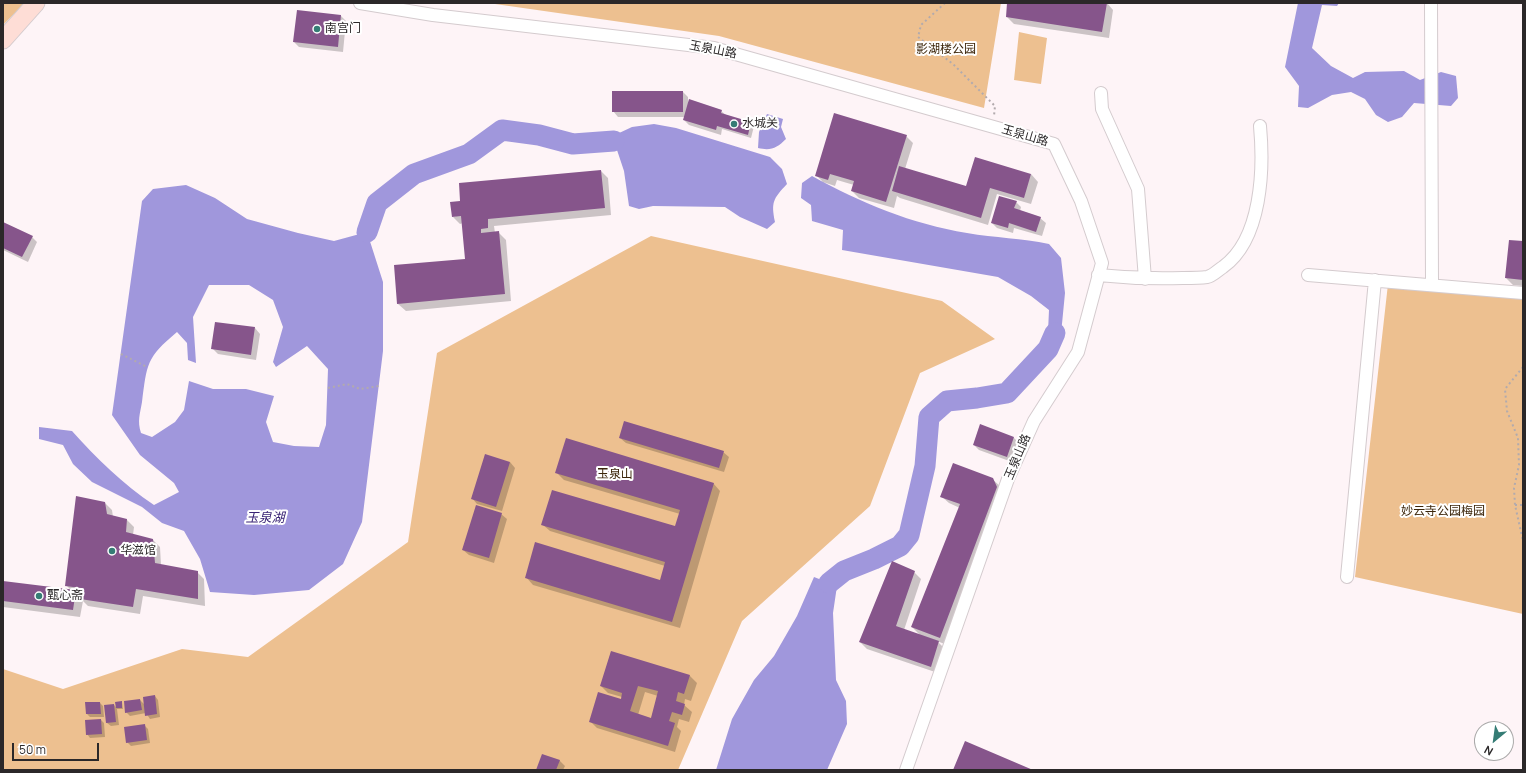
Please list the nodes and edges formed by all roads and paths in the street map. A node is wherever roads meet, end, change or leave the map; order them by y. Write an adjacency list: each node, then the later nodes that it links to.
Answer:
1 (36, 3): 5 (street)
2 (360, 3): 8 (street, 玉泉山路)
3 (945, 3): 8 (path)
4 (1431, 3): 13 (street)
5 (3, 40)
6 (1101, 93): 11 (street)
7 (1260, 126): 11 (street)
8 (992, 127): 9 (street, 玉泉山路)
9 (1098, 275): 11 (street); 24 (street, 玉泉山路)
10 (1308, 275): 12 (street)
11 (1145, 279)
12 (1375, 280): 13 (street); 23 (street)
13 (1432, 285): 14 (street)
14 (1523, 293)
15 (121, 354): 16 (path)
16 (148, 367)
17 (1523, 367): 20 (path)
18 (379, 386): 19 (path)
19 (328, 388)
20 (1515, 505): 21 (path); 22 (path)
21 (1523, 505)
22 (1523, 541)
23 (1347, 577)
24 (906, 770)

